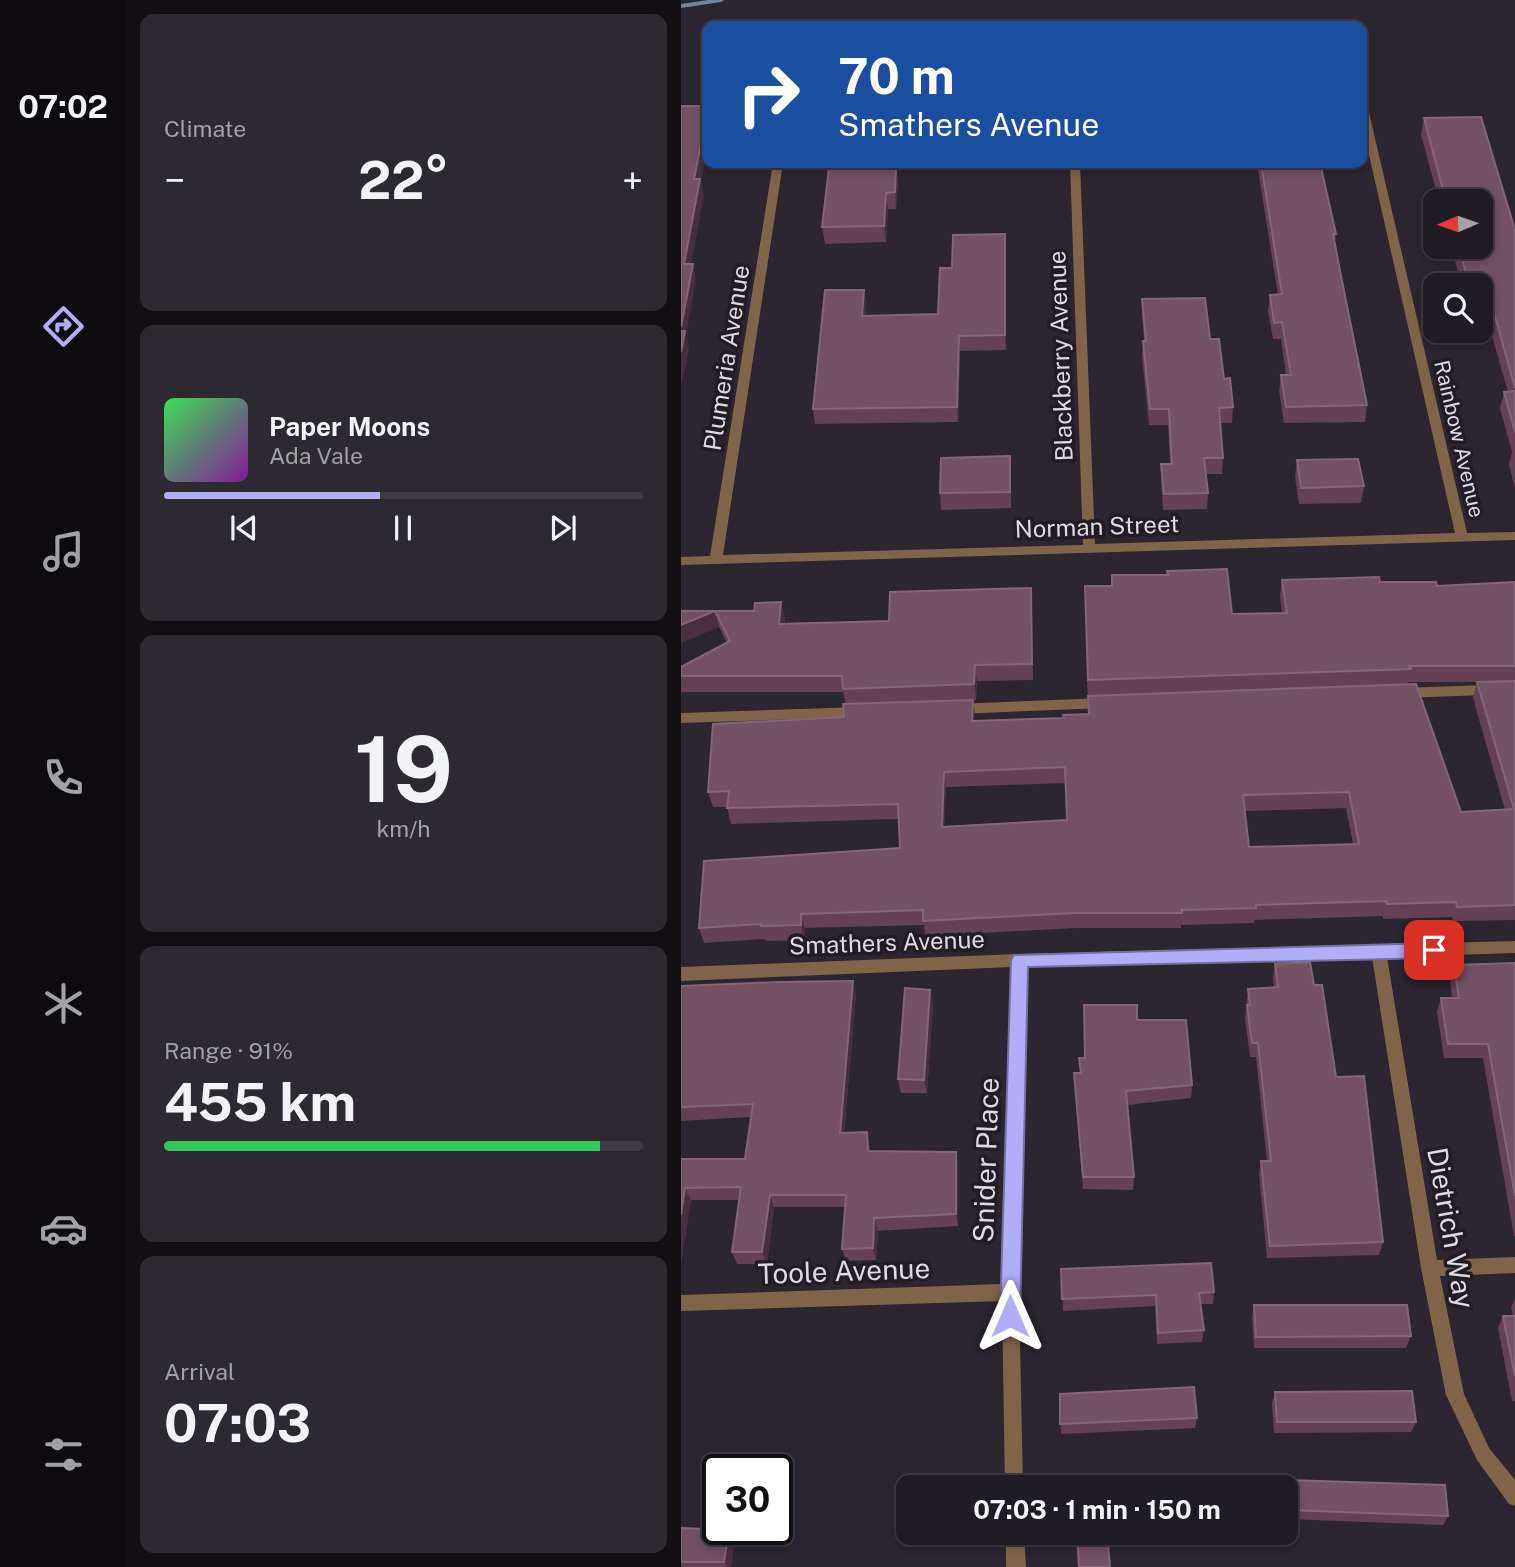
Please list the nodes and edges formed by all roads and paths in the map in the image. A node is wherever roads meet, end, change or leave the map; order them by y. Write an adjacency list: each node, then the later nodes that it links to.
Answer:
1 (1367, 126): 5 (street, Rainbow Avenue)
2 (777, 168): 7 (street, Plumeria Avenue)
3 (1075, 168): 6 (street, Blackberry Avenue)
4 (1515, 536): 5 (street, Norman Street)
5 (1462, 537): 6 (street, Norman Street)
6 (1089, 548): 7 (street, Norman Street)
7 (717, 560): 8 (street, Norman Street)
8 (681, 561)
9 (1515, 689): 10 (street)
10 (1390, 693)
11 (1126, 703): 12 (street)
12 (945, 709)
13 (876, 712): 14 (street)
14 (681, 718)
15 (1515, 947): 16 (street, Smathers Avenue)
16 (1379, 953): 17 (street, Smathers Avenue); 20 (street, Dietrich Way)
17 (1020, 960): 18 (street, Smathers Avenue); 21 (street, Snider Place)
18 (681, 974)
19 (1515, 1265): 20 (street)
20 (1430, 1268): 24 (street, Dietrich Way)
21 (1010, 1292): 22 (street, Toole Avenue); 23 (street, Snider Place)
22 (681, 1303)
23 (1014, 1475)
24 (1515, 1497)
25 (1015, 1545): 26 (street)
26 (1015, 1567)

